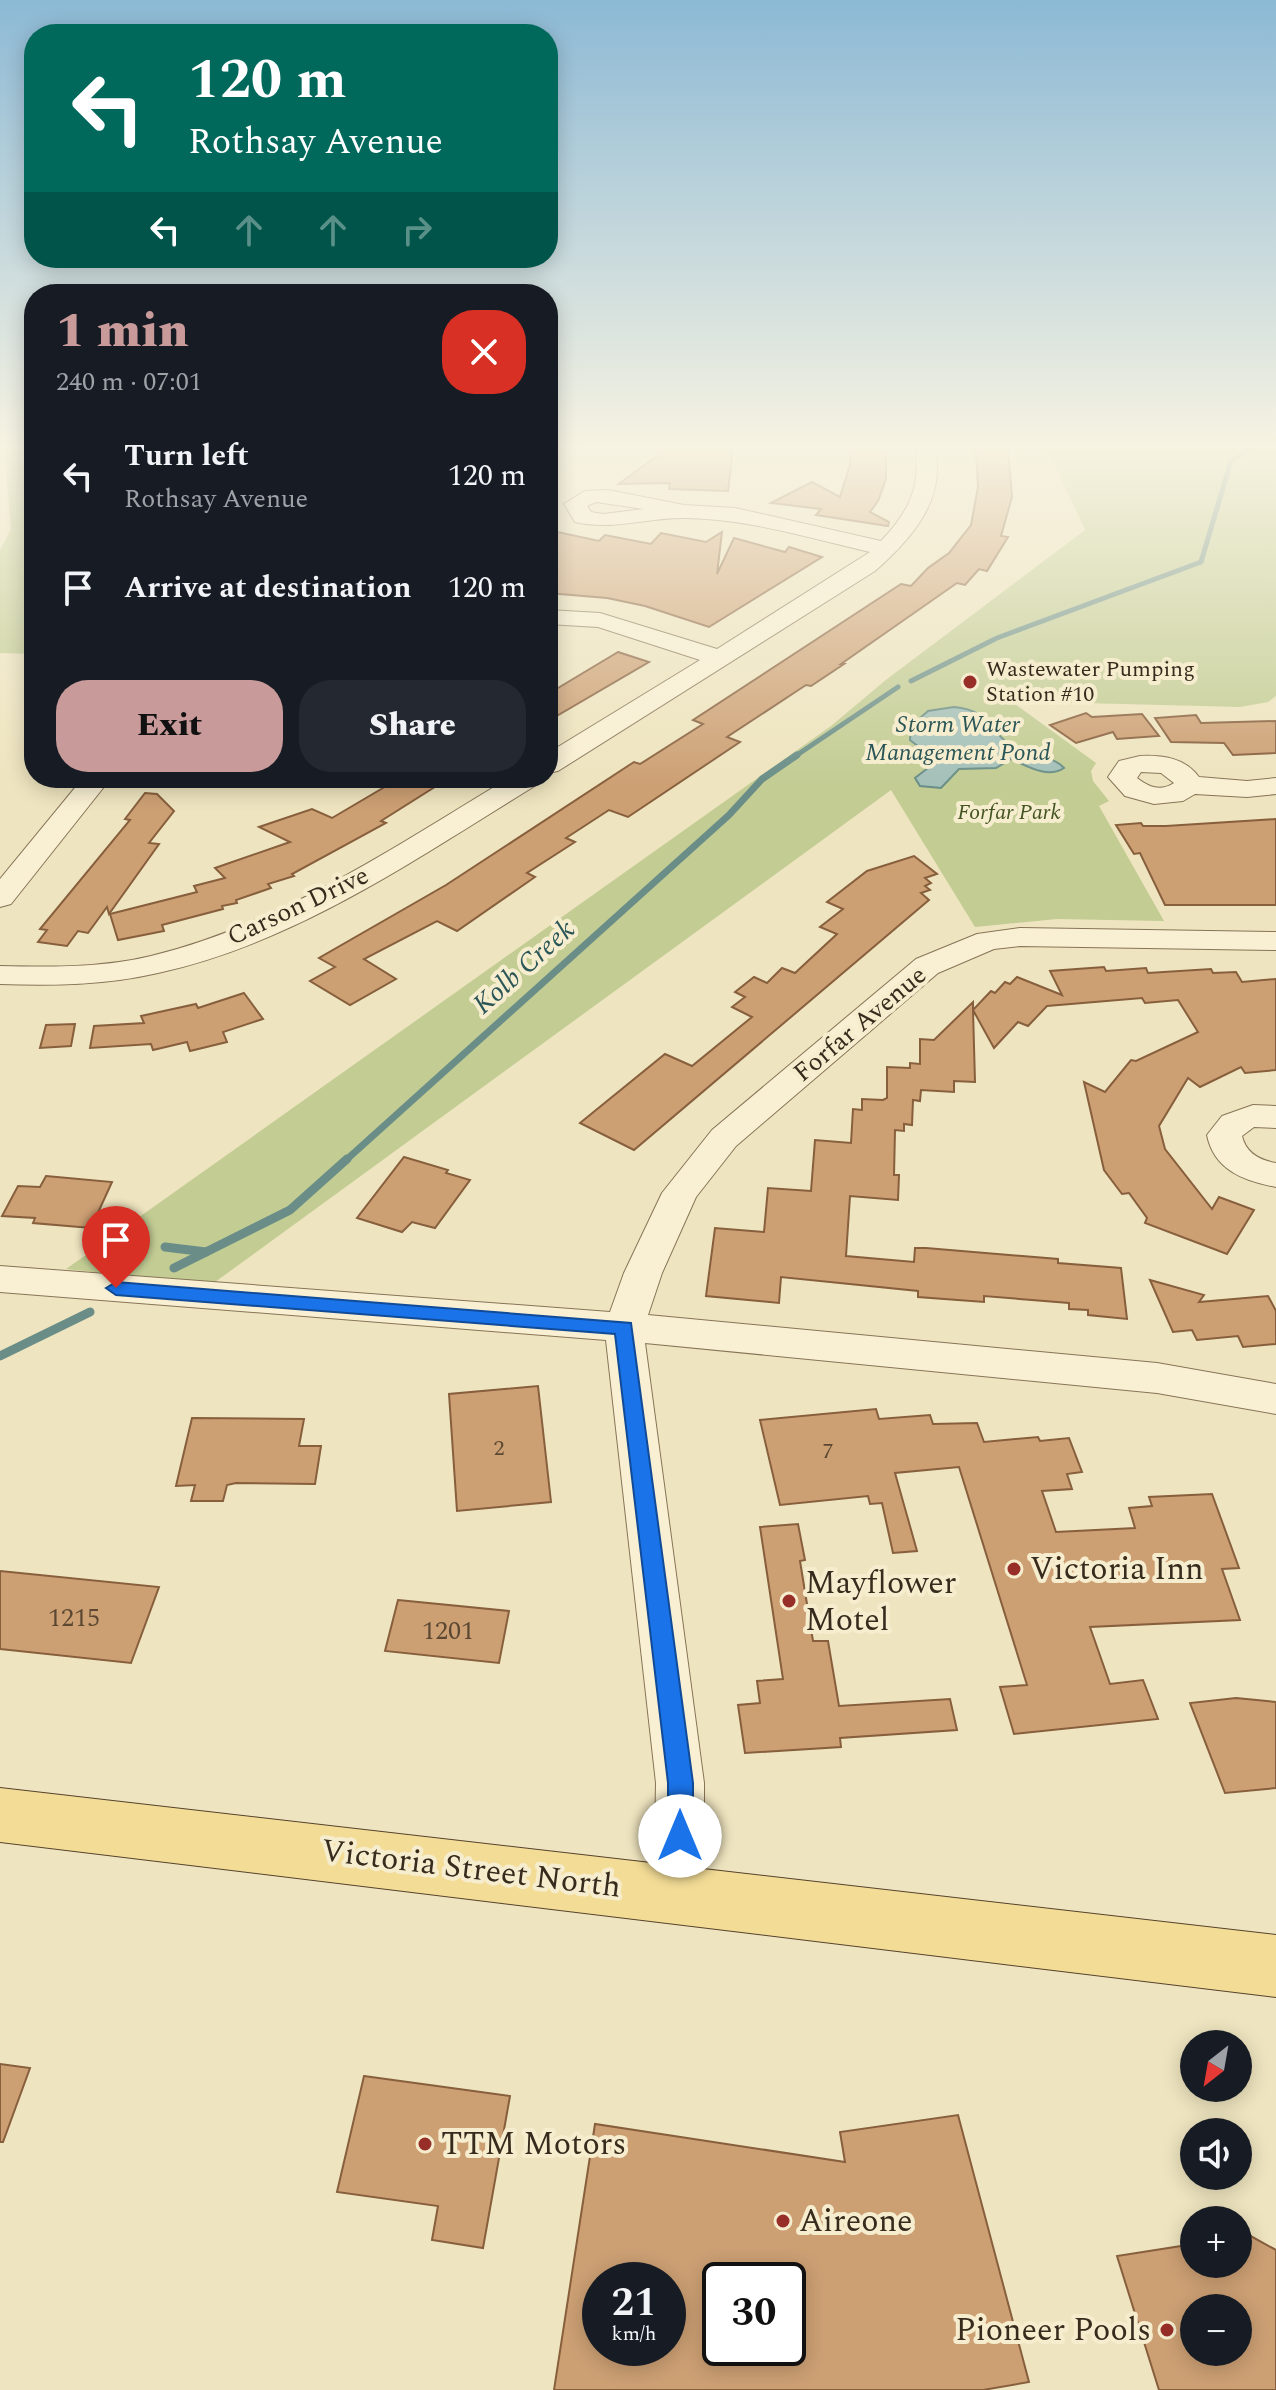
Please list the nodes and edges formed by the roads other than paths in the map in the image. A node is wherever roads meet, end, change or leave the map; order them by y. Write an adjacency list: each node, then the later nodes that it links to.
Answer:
1 (873, 561): 3 (street)
2 (558, 618): 3 (street)
3 (720, 658): 4 (street)
4 (558, 759)
5 (1188, 785): 6 (street)
6 (1276, 786)
7 (89, 788): 9 (street)
8 (512, 788): 11 (street, Carson Drive)
9 (0, 898)
10 (1276, 941): 15 (street, Forfar Avenue)
11 (0, 975)
12 (1276, 1117): 13 (street)
13 (1276, 1175)
14 (0, 1279): 15 (street)
15 (624, 1328): 16 (street); 18 (street, Forfar Avenue)
16 (1276, 1399)
17 (0, 1815): 18 (main road, Victoria Street North)
18 (679, 1893): 19 (main road, Victoria Street North)
19 (1276, 1966)

